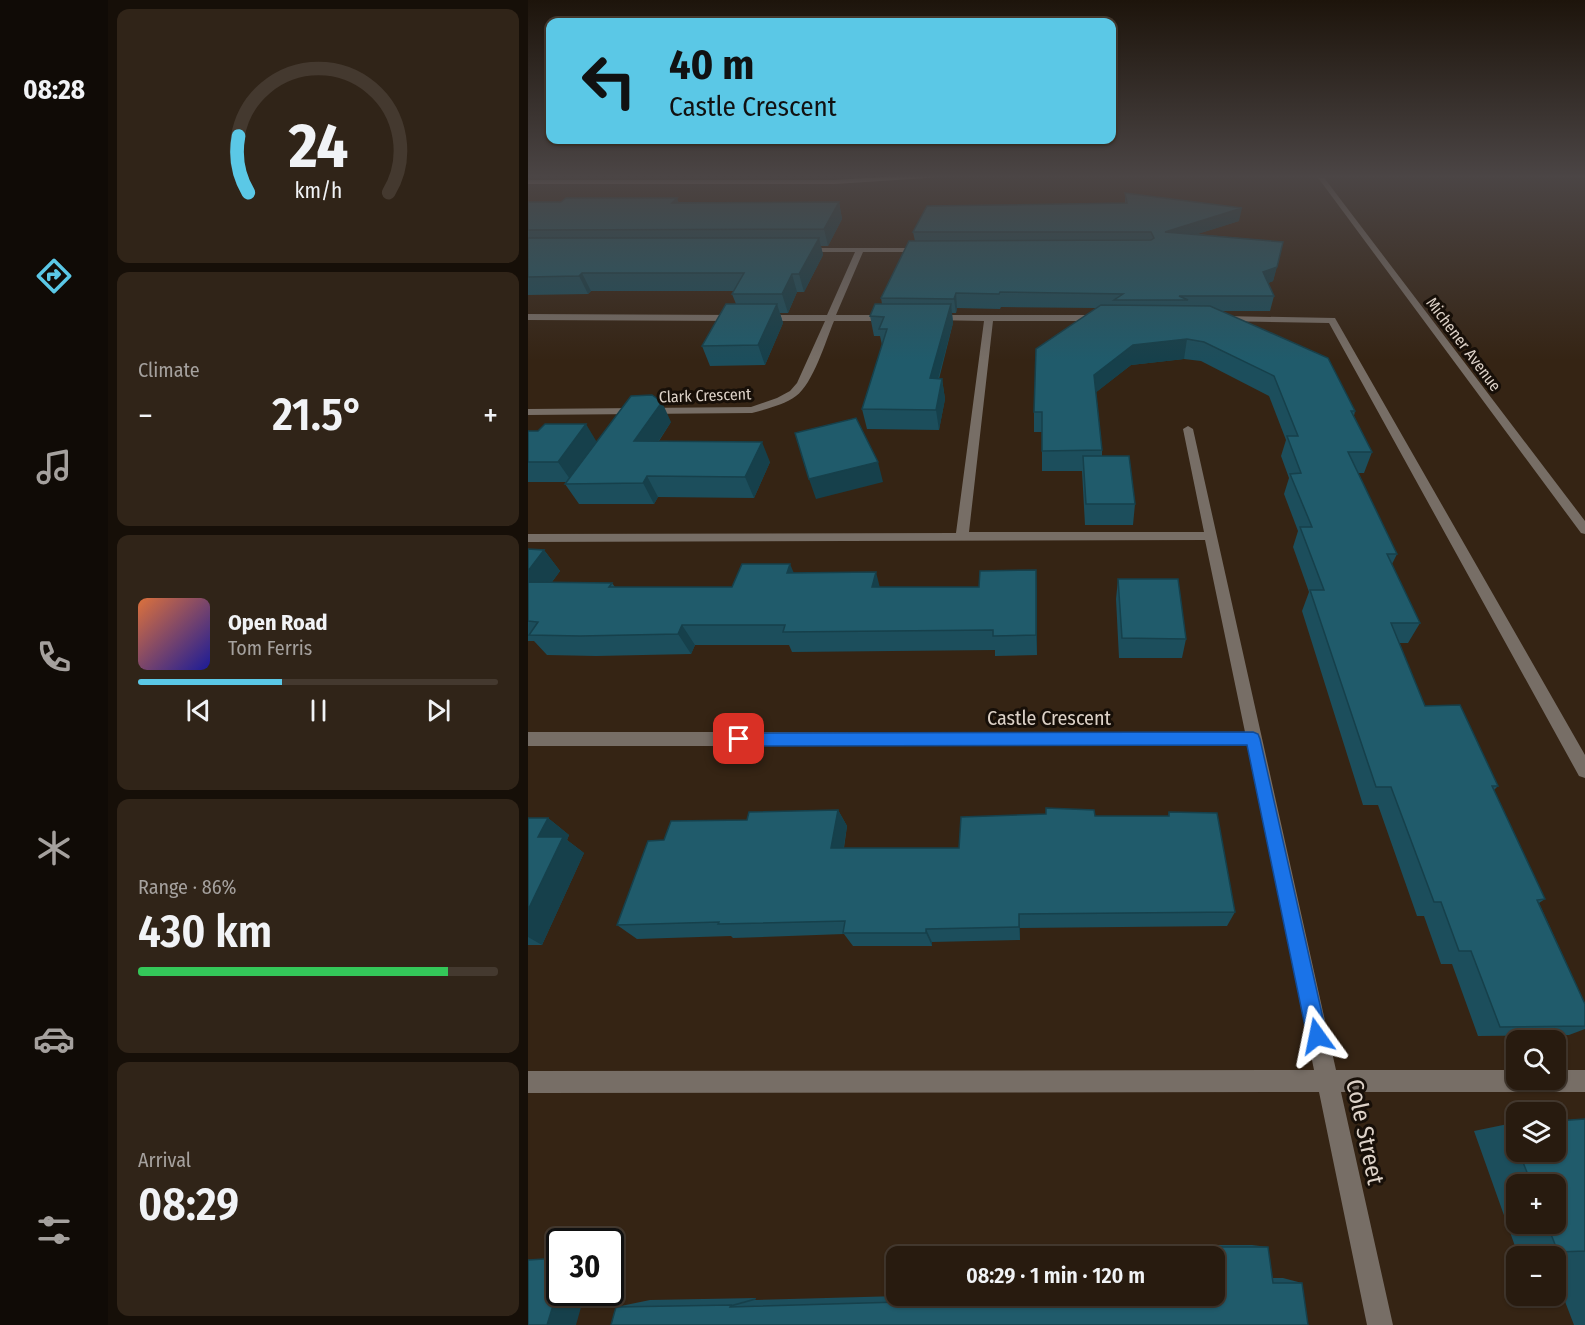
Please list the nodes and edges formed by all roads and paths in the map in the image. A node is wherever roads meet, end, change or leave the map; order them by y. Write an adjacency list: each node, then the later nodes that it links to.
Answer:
1 (1365, 237): 14 (street, Michener Avenue)
2 (789, 250): 3 (street)
3 (860, 250): 4 (street); 6 (street, Clark Crescent)
4 (932, 250)
5 (528, 317): 6 (street)
6 (830, 318): 7 (street); 12 (street, Clark Crescent)
7 (897, 318)
8 (920, 318): 9 (street)
9 (989, 318): 10 (street); 15 (street)
10 (1107, 318)
11 (1214, 319): 20 (street)
12 (528, 412)
13 (1188, 429): 16 (street)
14 (1585, 530)
15 (962, 536): 16 (street); 17 (street)
16 (1211, 536): 19 (street)
17 (528, 538)
18 (528, 739): 19 (street, Castle Crescent)
19 (1253, 739): 23 (street, Cole Street)
20 (1585, 771)
21 (1585, 1081): 23 (street)
22 (528, 1082): 23 (street)
23 (1327, 1082): 24 (street, Cole Street)
24 (1380, 1325)

